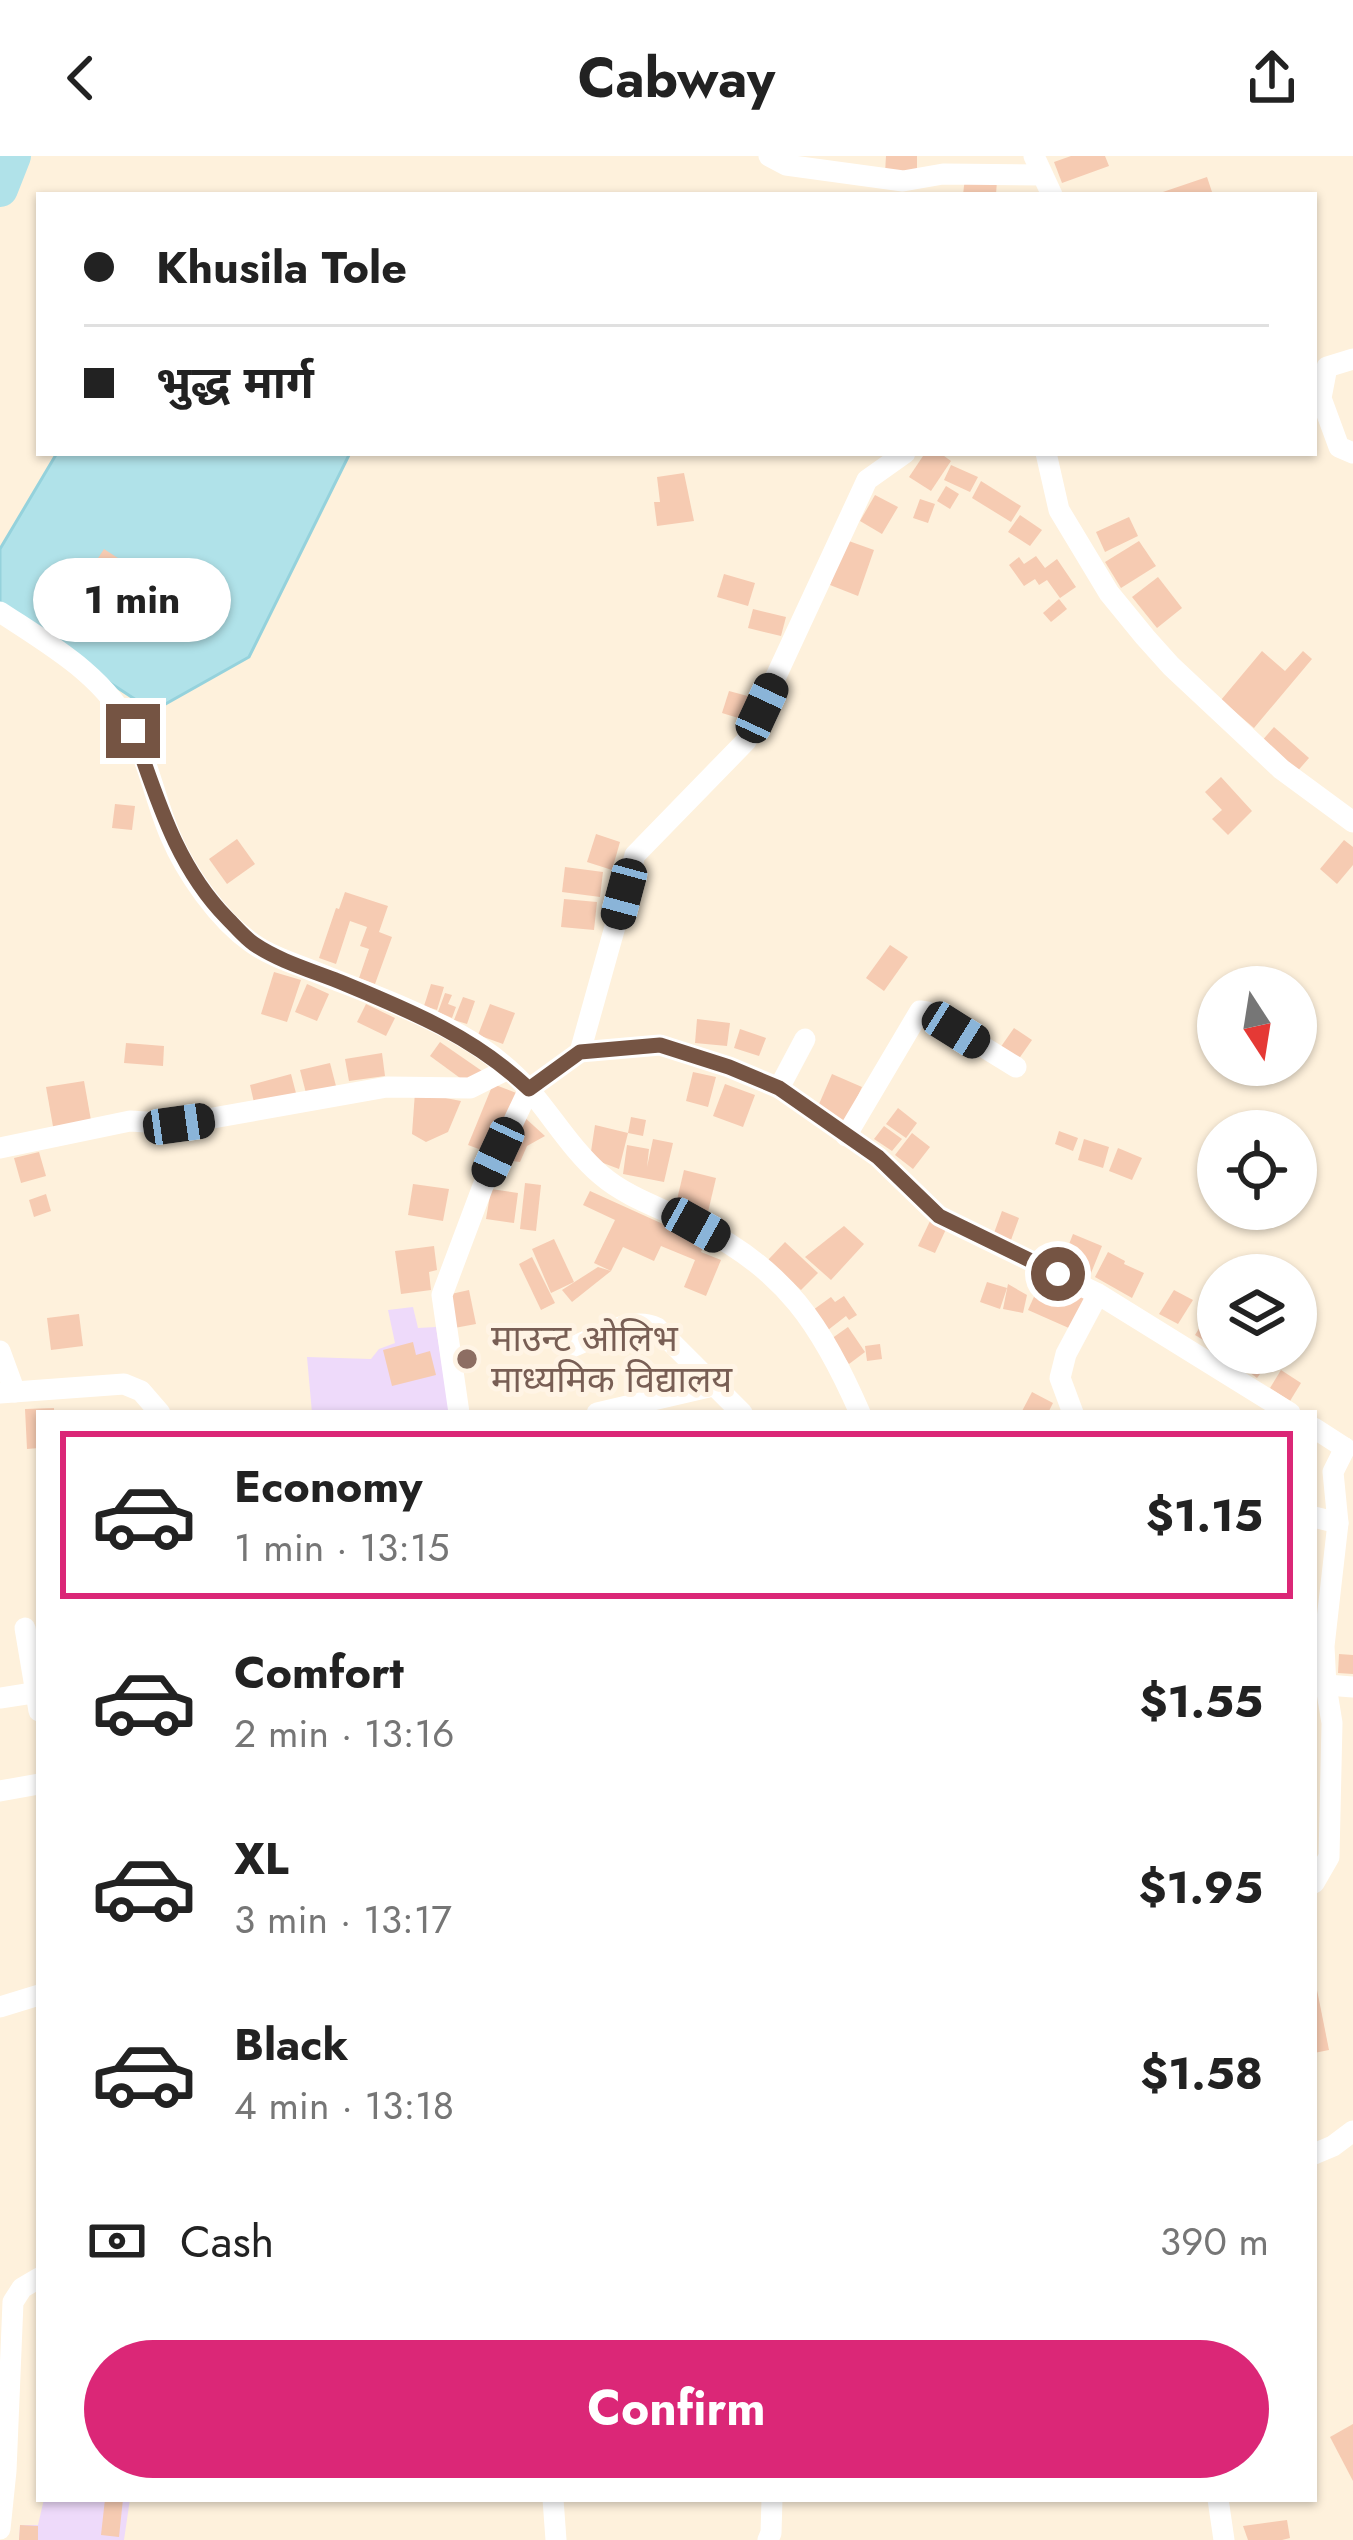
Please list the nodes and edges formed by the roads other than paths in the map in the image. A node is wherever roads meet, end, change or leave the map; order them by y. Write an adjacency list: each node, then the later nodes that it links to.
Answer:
1 (769, 156): 2 (street)
2 (1043, 175)
3 (1353, 359): 4 (street)
4 (1353, 453)
5 (901, 456): 10 (street)
6 (1047, 456): 8 (street)
7 (0, 612): 12 (street)
8 (1353, 822)
9 (805, 1039): 13 (street)
10 (580, 1052): 13 (street); 14 (street)
11 (1016, 1066): 15 (street)
12 (508, 1069): 14 (street); 16 (street)
13 (779, 1088): 15 (street)
14 (529, 1089): 23 (street); 26 (street)
15 (846, 1136): 17 (street)
16 (0, 1148)
17 (1098, 1294): 27 (street); 28 (street)
18 (572, 1347): 20 (street)
19 (0, 1351): 21 (street)
20 (713, 1385): 24 (street); 25 (street)
21 (8, 1393): 22 (street)
22 (157, 1410)
23 (459, 1410)
24 (609, 1410)
25 (739, 1410)
26 (859, 1410)
27 (1072, 1410)
28 (1285, 1410)
29 (1317, 1430): 30 (street)
30 (1349, 1447): 32 (street)
31 (1317, 1518): 32 (street)
32 (1338, 1523): 34 (street)
33 (25, 1628): 35 (street)
34 (1320, 1685): 36 (street); 41 (street)
35 (36, 1687)
36 (1353, 1687)
37 (0, 1698): 38 (street)
38 (36, 1698)
39 (36, 1785): 40 (street)
40 (0, 1791)
41 (1317, 1878)
42 (36, 1996): 43 (street)
43 (0, 2007)
44 (1353, 2131): 45 (street)
45 (1317, 2153)
46 (36, 2280): 50 (street)
47 (553, 2502): 51 (street)
48 (772, 2502): 52 (street)
49 (1218, 2502): 53 (street)
50 (0, 2529)
51 (556, 2540)
52 (768, 2540)
53 (1224, 2540)

